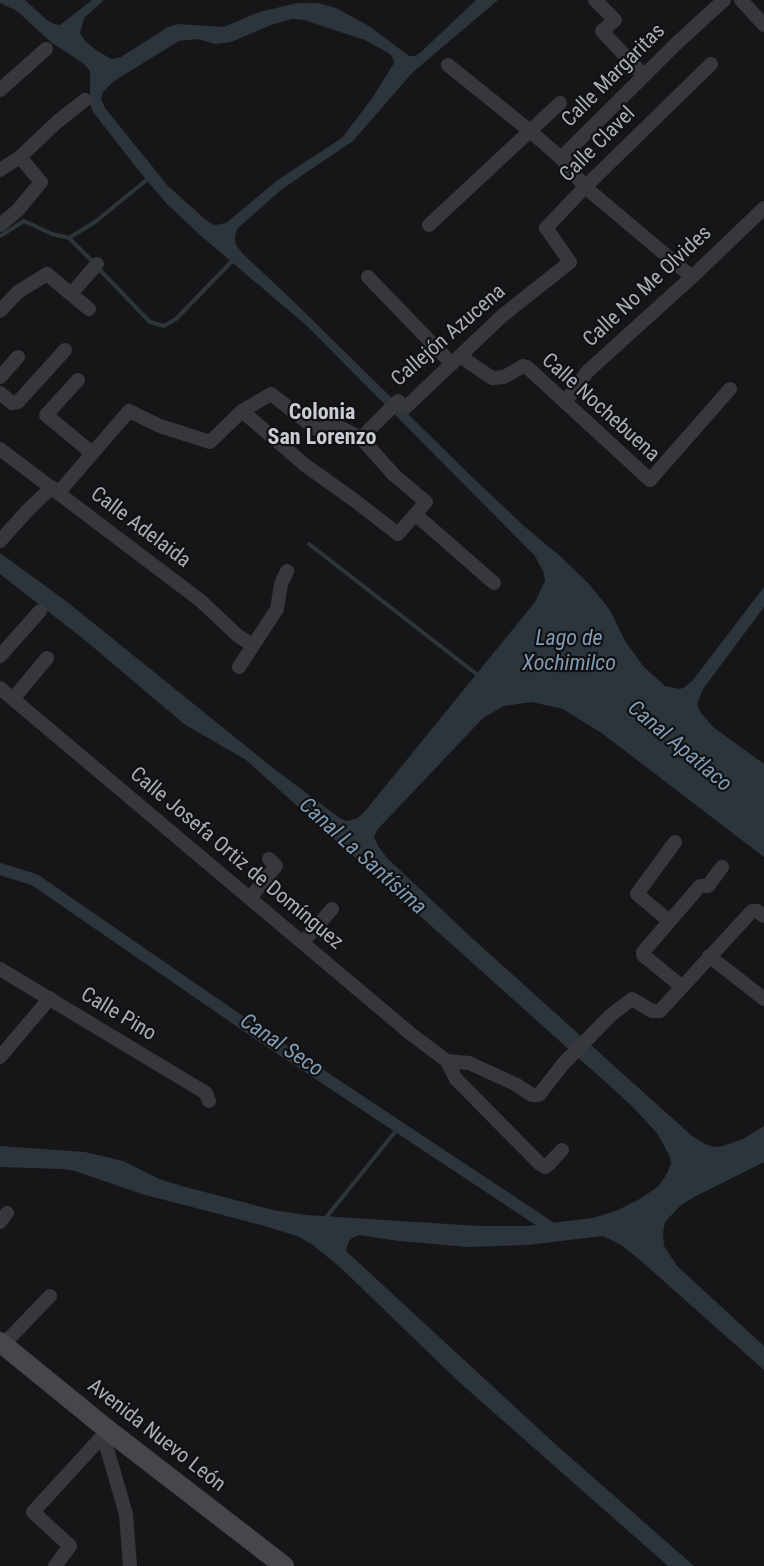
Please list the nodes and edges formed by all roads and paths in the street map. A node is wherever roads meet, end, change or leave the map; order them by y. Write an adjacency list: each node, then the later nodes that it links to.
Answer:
1 (595, 0): 8 (street)
2 (724, 0): 8 (street, Calle Margaritas)
3 (741, 0): 4 (street)
4 (764, 25)
5 (46, 49): 9 (street)
6 (711, 64): 16 (street, Calle Clavel)
7 (448, 65): 12 (street)
8 (643, 75): 14 (street, Calle Margaritas)
9 (0, 90)
10 (85, 100): 13 (street)
11 (560, 103): 12 (street, Calle Margaritas)
12 (530, 131): 14 (street); 19 (street, Calle Margaritas)
13 (20, 157): 15 (street); 18 (street)
14 (561, 158): 16 (street)
15 (0, 170)
16 (585, 187): 20 (street, Calle Clavel); 23 (street)
17 (764, 208): 23 (street, Calle No Me Olvides)
18 (0, 225)
19 (429, 225)
20 (570, 262): 29 (street, Callejón Azucena)
21 (97, 264): 24 (street)
22 (368, 277): 29 (street)
23 (692, 277): 34 (street, Calle No Me Olvides)
24 (71, 294): 25 (street); 26 (street)
25 (89, 309)
26 (0, 311)
27 (65, 350): 33 (street)
28 (18, 357): 30 (street)
29 (456, 360): 34 (street, Calle Nochebuena); 36 (street, Callejón Azucena)
30 (0, 377)
31 (78, 380): 38 (street)
32 (730, 390): 34 (street, Calle Nochebuena)
33 (0, 393)
34 (565, 402)
35 (242, 411): 36 (street); 38 (street); 40 (street)
36 (361, 438): 40 (street)
37 (0, 448): 39 (street, Calle Adelaida)
38 (92, 453): 39 (street)
39 (56, 490): 41 (street); 45 (street, Calle Adelaida)
40 (416, 514): 43 (street)
41 (0, 541)
42 (287, 571): 45 (street)
43 (494, 583)
44 (40, 611): 46 (street)
45 (252, 645): 48 (street)
46 (0, 656)
47 (47, 658): 50 (street)
48 (239, 667)
49 (0, 688): 50 (street, Calle Josefa Ortiz de Domínguez)
50 (13, 699): 54 (street, Calle Josefa Ortiz de Domínguez)
51 (675, 842): 57 (street)
52 (269, 859): 54 (street)
53 (722, 867): 57 (street)
54 (250, 898): 58 (street, Calle Josefa Ortiz de Domínguez)
55 (332, 909): 58 (street)
56 (764, 915): 59 (street)
57 (669, 921): 61 (street)
58 (303, 942): 65 (street, Calle Josefa Ortiz de Domínguez)
59 (709, 956): 61 (street); 63 (street)
60 (0, 969): 62 (street, Calle Pino)
61 (681, 986): 65 (street)
62 (50, 998): 64 (street); 66 (street, Calle Pino)
63 (764, 999)
64 (0, 1057)
65 (447, 1061): 67 (street)
66 (209, 1101)
67 (562, 1150)
68 (50, 1296): 69 (street)
69 (2, 1343): 70 (street, Avenida Nuevo León)
70 (106, 1432): 71 (street); 72 (street); 73 (street, Avenida Nuevo León)
71 (55, 1566)
72 (130, 1566)
73 (284, 1566)

